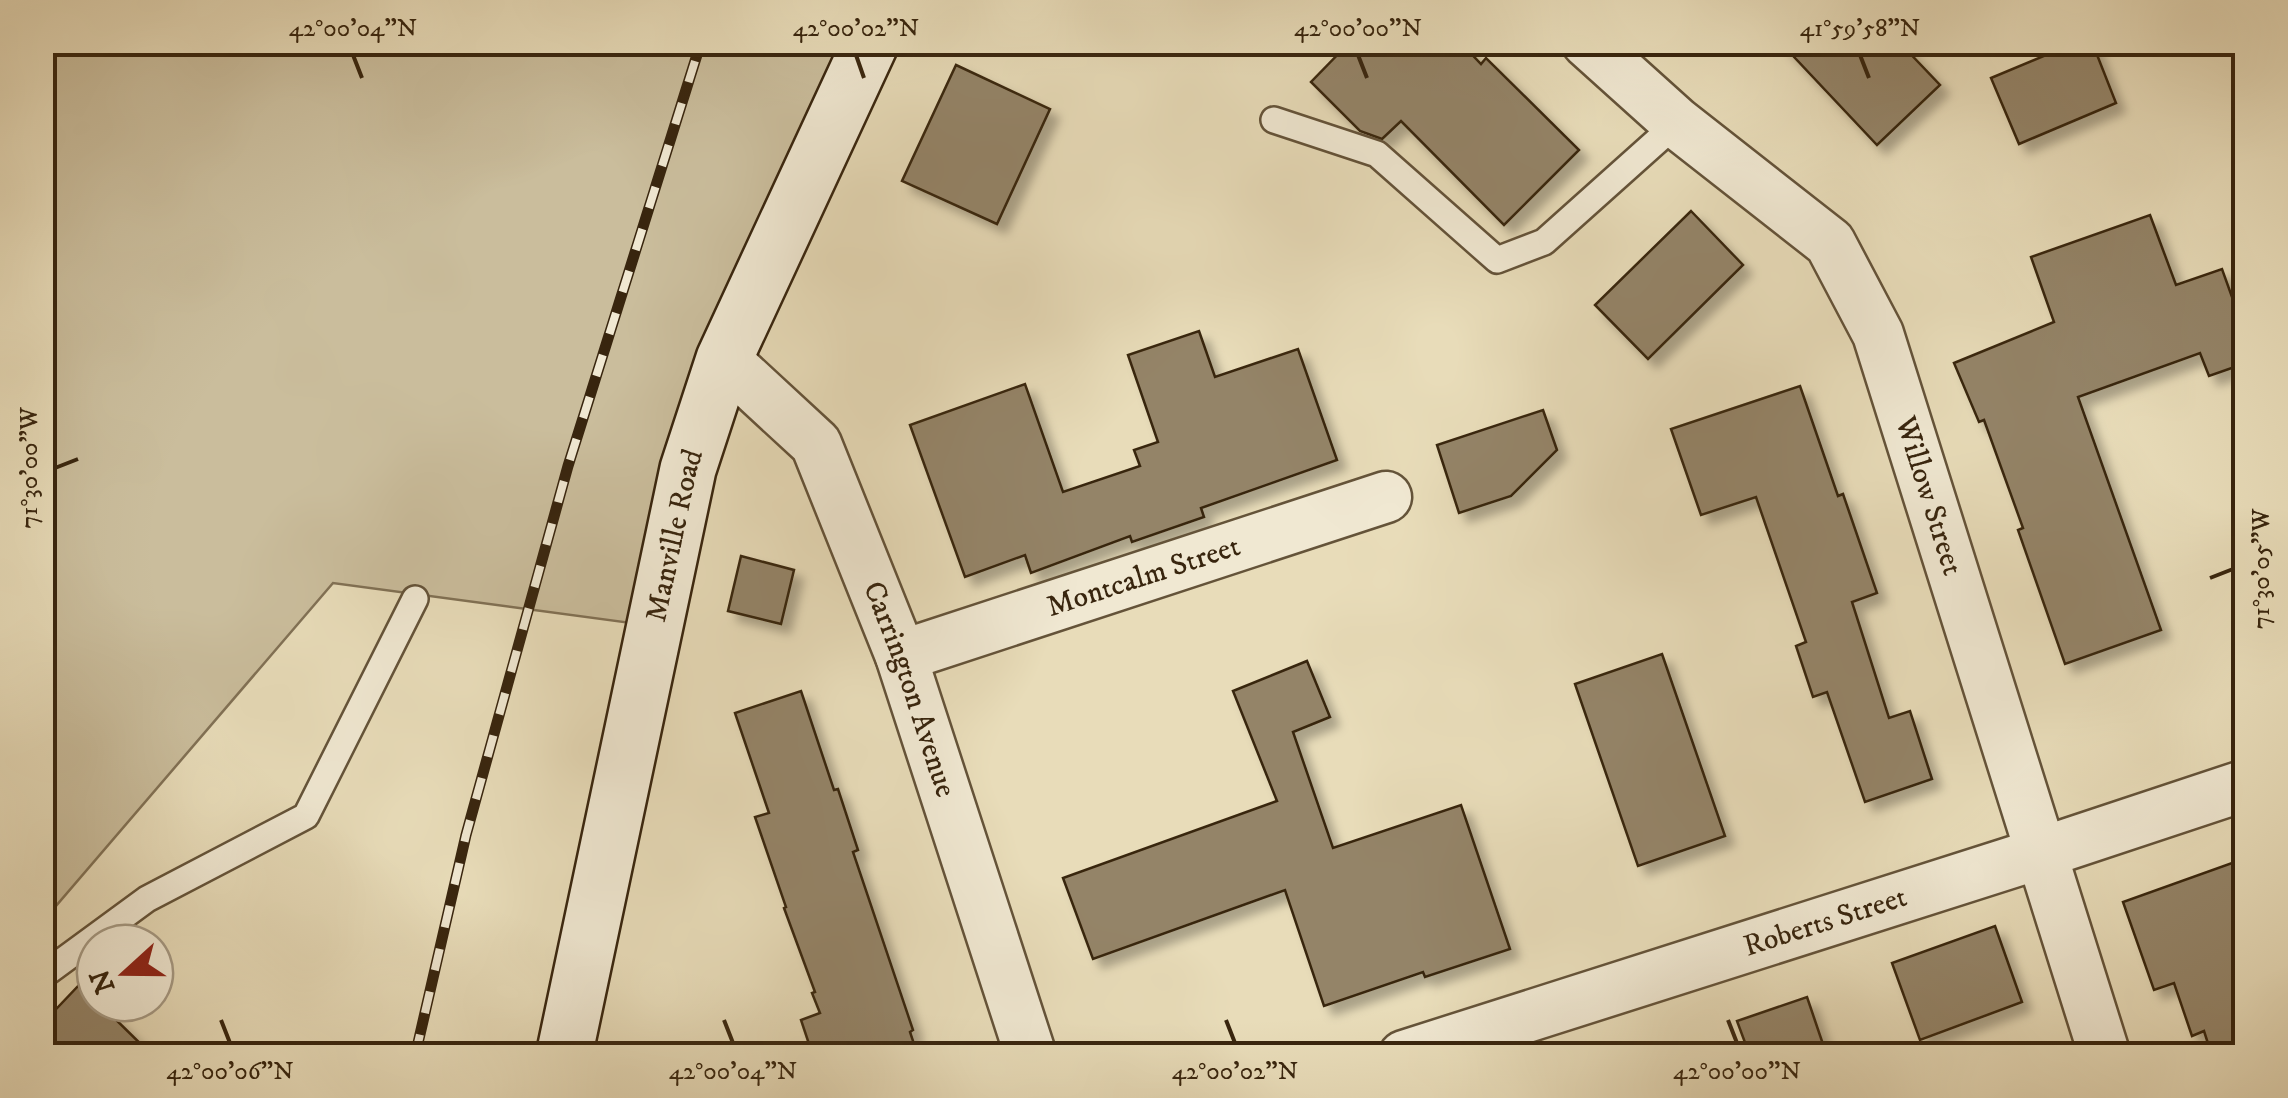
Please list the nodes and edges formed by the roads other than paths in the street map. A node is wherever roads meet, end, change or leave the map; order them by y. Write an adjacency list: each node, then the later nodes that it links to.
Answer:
1 (871, 42): 5 (main road, Manville Road)
2 (1587, 42): 4 (street, Willow Street)
3 (1274, 120): 4 (lane)
4 (1677, 123): 10 (street, Willow Street)
5 (724, 359): 8 (street, Carrington Avenue); 12 (main road, Manville Road)
6 (1386, 497): 8 (street, Montcalm Street)
7 (415, 598): 11 (lane)
8 (901, 656): 13 (street, Carrington Avenue)
9 (2246, 785): 10 (street, Roberts Street)
10 (2041, 853): 14 (street, Roberts Street); 15 (street, Willow Street)
11 (42, 976)
12 (564, 1056)
13 (1030, 1056)
14 (1404, 1056)
15 (2105, 1056)

